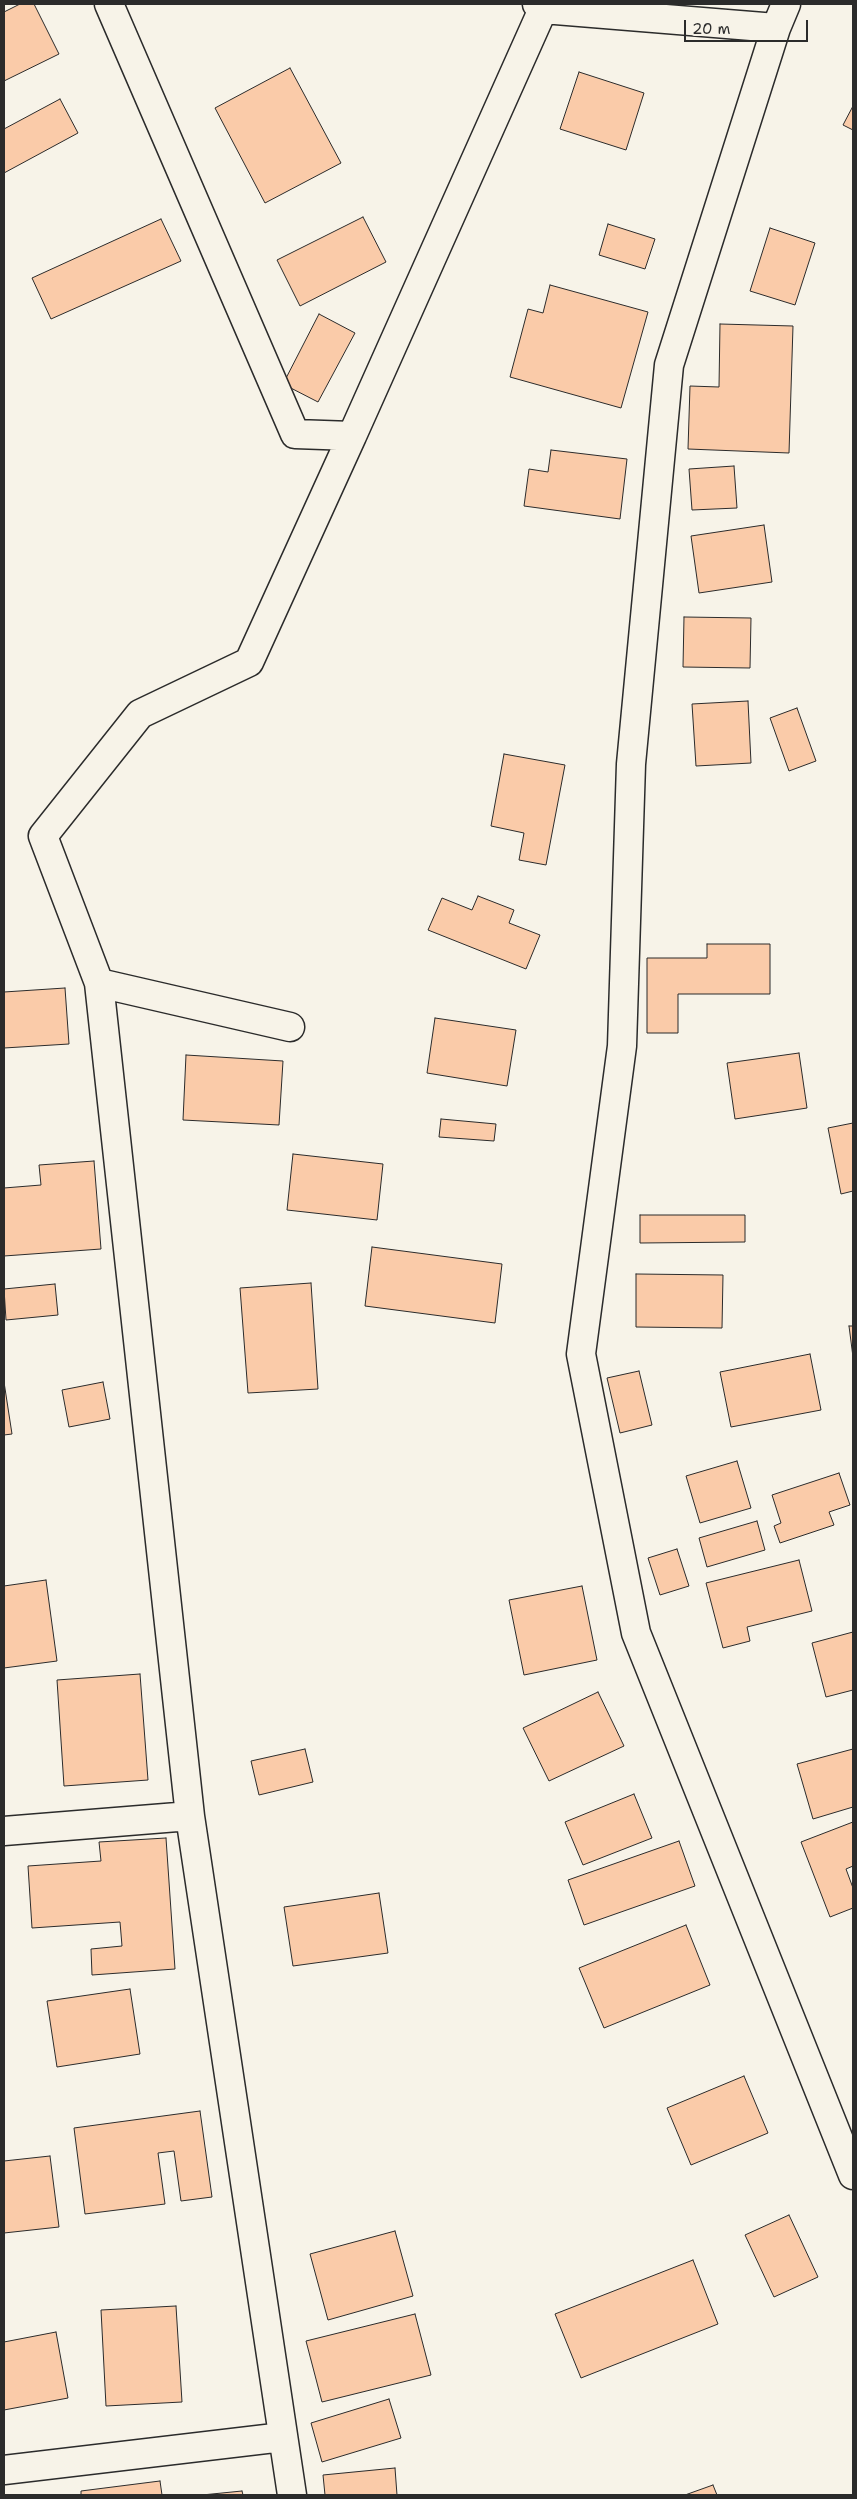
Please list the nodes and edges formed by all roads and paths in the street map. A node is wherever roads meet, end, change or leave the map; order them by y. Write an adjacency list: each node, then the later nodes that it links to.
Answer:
1 (109, 4): 4 (street)
2 (540, 6): 3 (street); 4 (street)
3 (781, 16): 9 (street)
4 (352, 436): 5 (street)
5 (100, 983): 6 (street); 7 (street)
6 (290, 1027)
7 (190, 1816): 8 (street); 10 (street)
8 (4, 1831)
9 (853, 2175)
10 (283, 2437): 11 (street); 12 (street)
11 (4, 2470)
12 (292, 2495)

